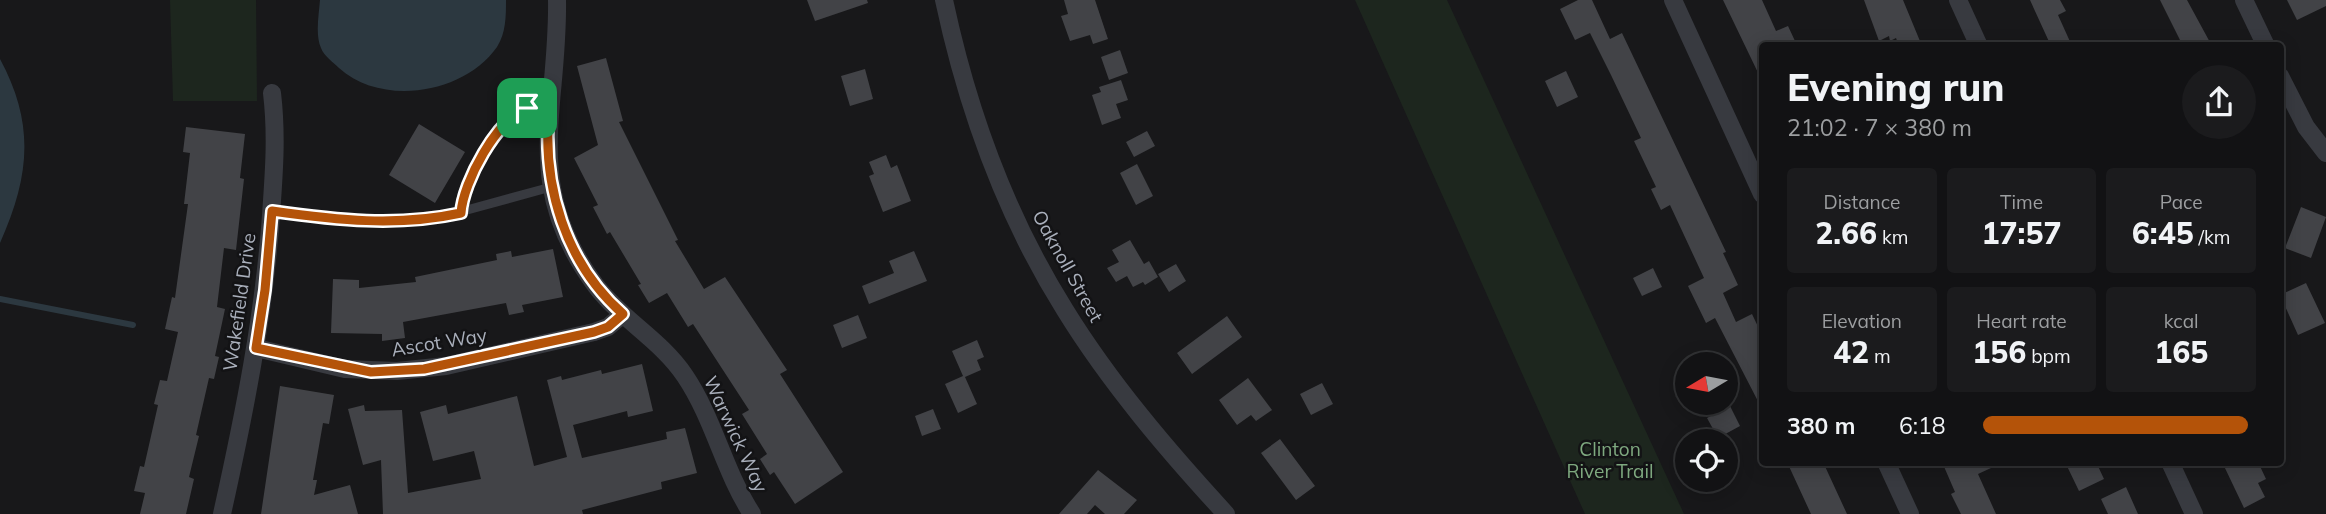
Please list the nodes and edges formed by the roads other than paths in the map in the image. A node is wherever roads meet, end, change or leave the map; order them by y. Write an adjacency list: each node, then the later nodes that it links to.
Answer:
1 (557, 0): 10 (street, Warwick Way)
2 (944, 0): 22 (street, Oaknoll Street)
3 (1672, 0): 13 (street)
4 (1958, 0): 6 (street)
5 (2244, 0): 7 (street)
6 (1977, 42)
7 (2264, 42)
8 (2284, 84): 11 (street)
9 (272, 93): 14 (street, Wakefield Drive)
10 (549, 110): 12 (street, Warwick Way); 15 (lane)
11 (2326, 153)
12 (551, 187): 15 (lane); 16 (street, Warwick Way)
13 (1759, 188)
14 (272, 211): 15 (lane); 17 (street, Wakefield Drive)
15 (461, 213)
16 (623, 314): 17 (street, Ascot Way); 20 (street, Warwick Way)
17 (256, 348): 21 (street, Wakefield Drive)
18 (1888, 466): 23 (street)
19 (2172, 466): 24 (street)
20 (743, 512)
21 (222, 514)
22 (1226, 514)
23 (1910, 514)
24 (2194, 514)

